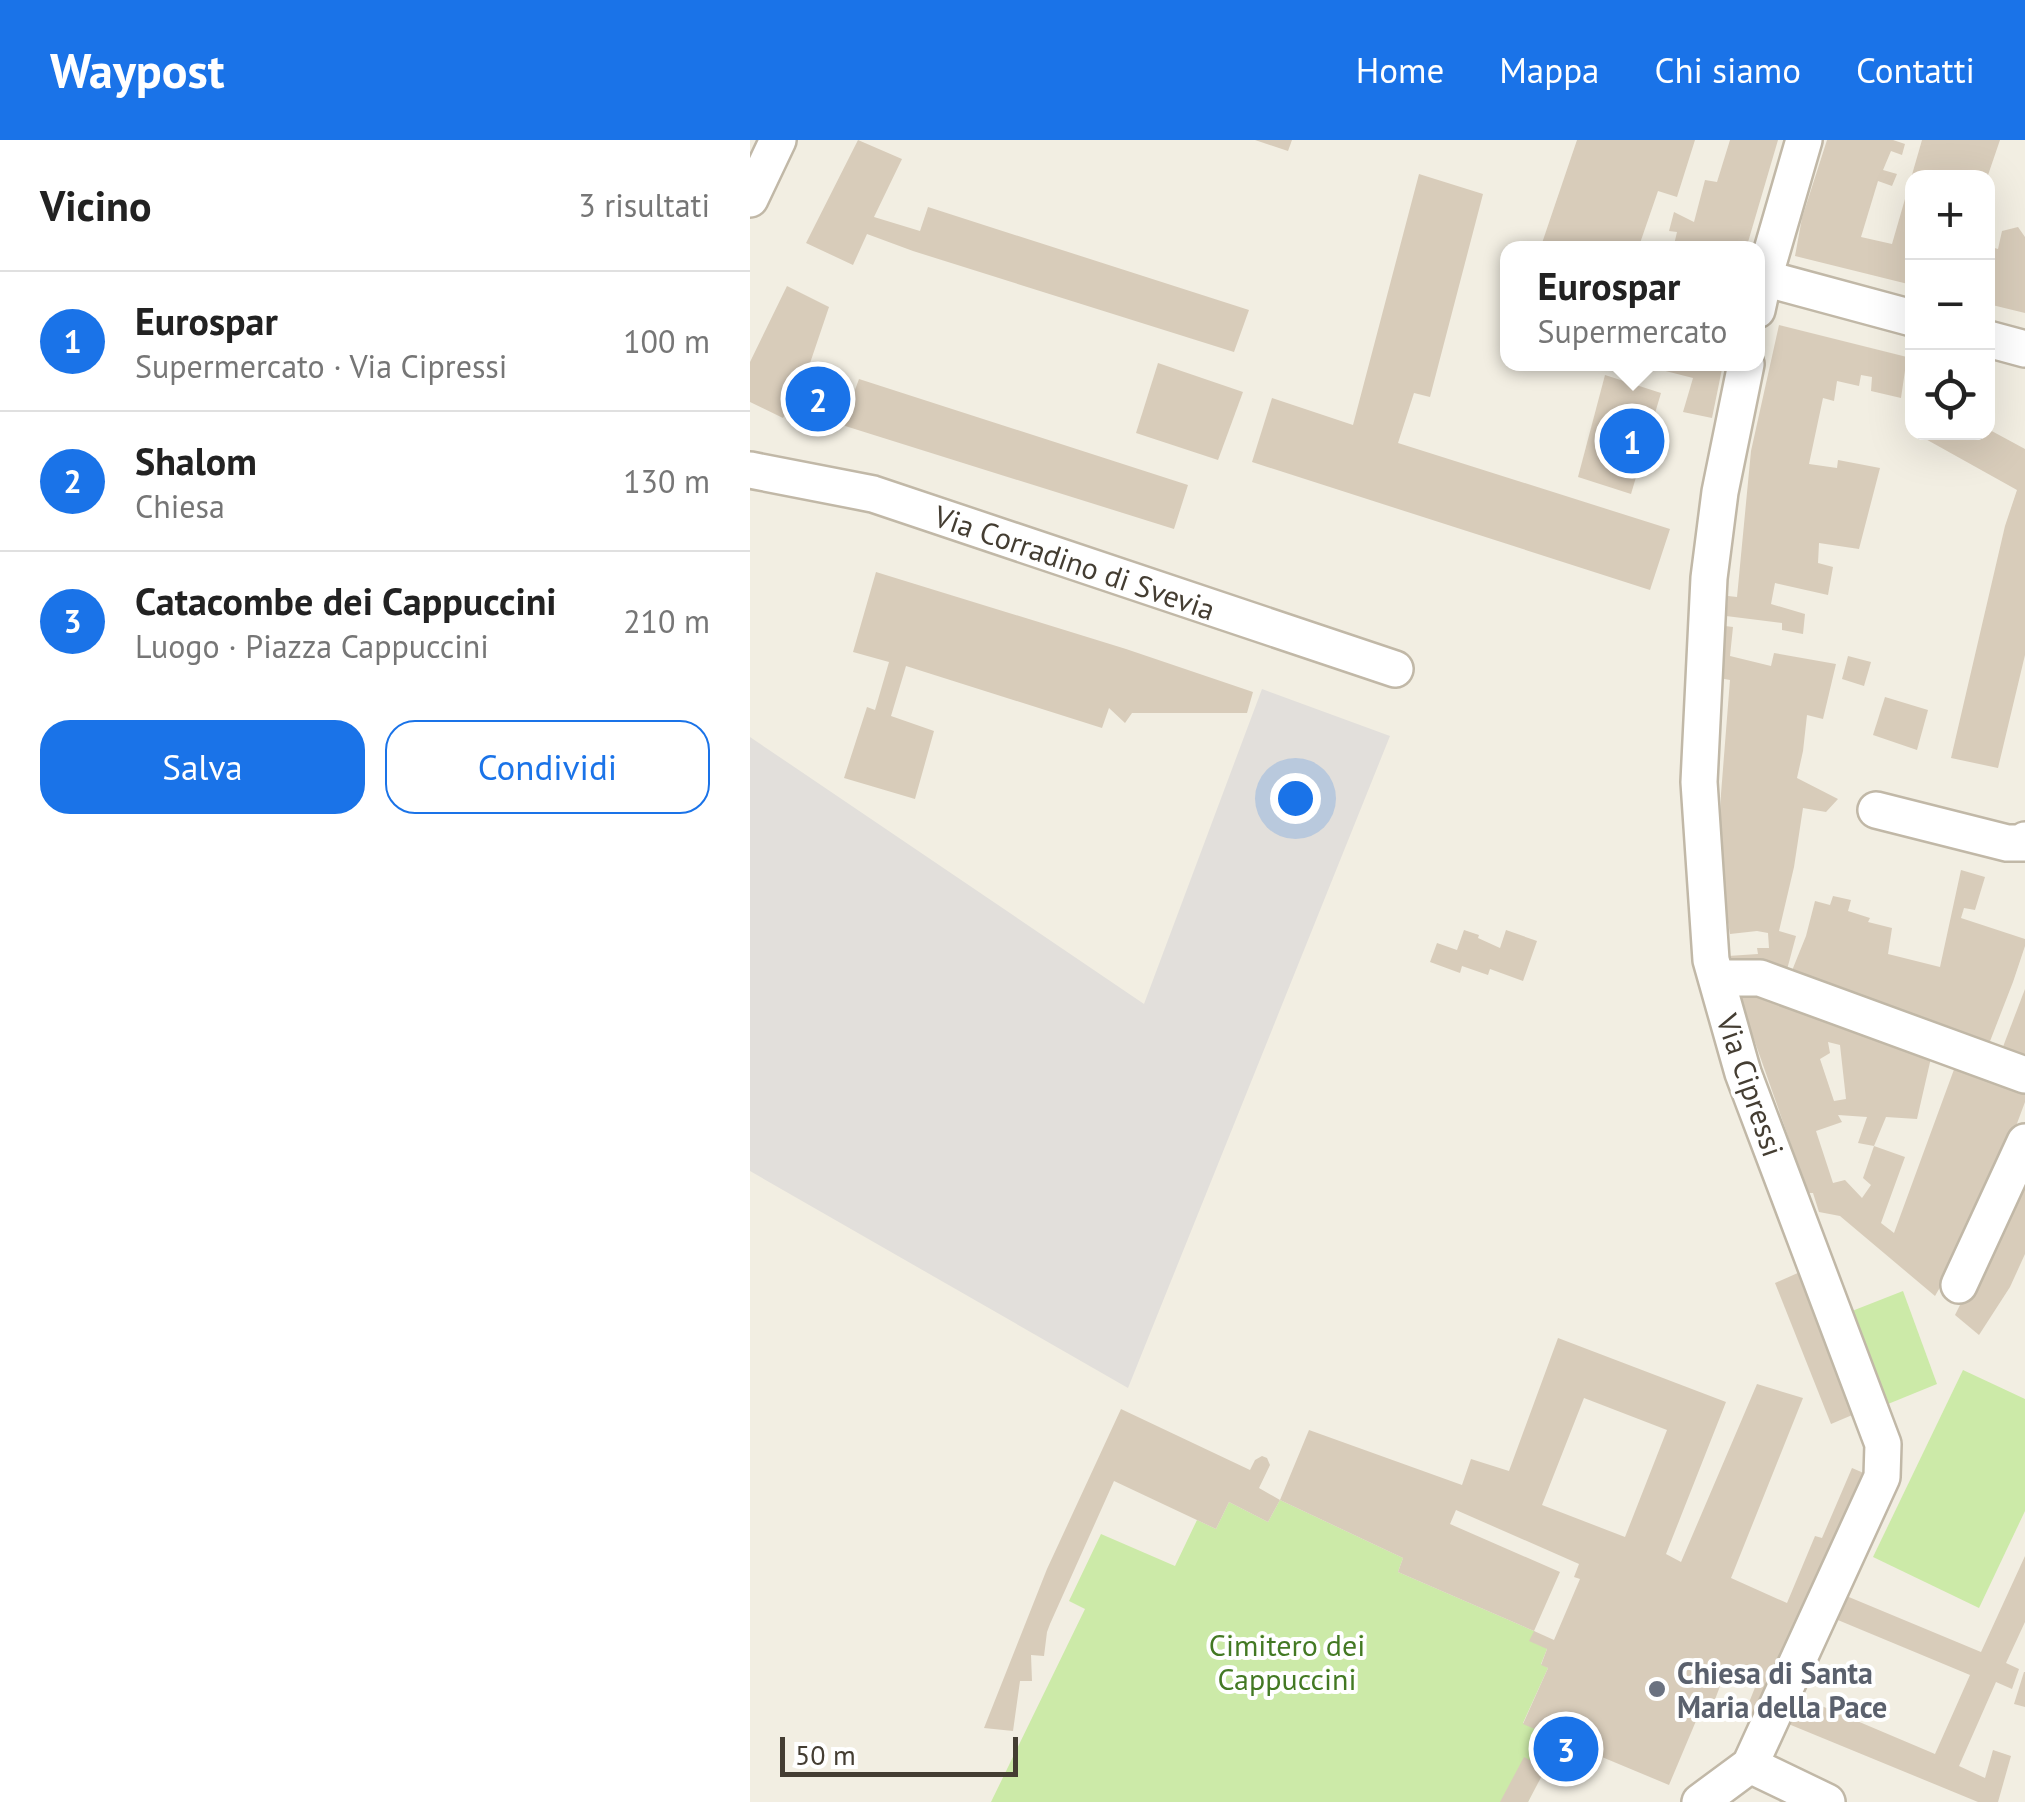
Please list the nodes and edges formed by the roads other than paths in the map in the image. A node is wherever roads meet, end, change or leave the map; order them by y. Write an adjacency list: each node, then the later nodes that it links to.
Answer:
1 (778, 140): 3 (street)
2 (1804, 140): 4 (street)
3 (750, 199)
4 (1765, 276)
5 (1765, 295): 6 (street)
6 (1905, 317)
7 (1995, 341): 8 (street)
8 (2025, 349)
9 (1745, 371): 14 (street, Via Cipressi)
10 (750, 470): 11 (street, Via Corradino di Svevia)
11 (1395, 669)
12 (1876, 810): 13 (street)
13 (2025, 840)
14 (1716, 978): 15 (street); 18 (street, Via Cipressi)
15 (2025, 1075)
16 (2025, 1142): 17 (street)
17 (1959, 1286)
18 (1750, 1765): 19 (street); 20 (street)
19 (1700, 1802)
20 (1827, 1802)

